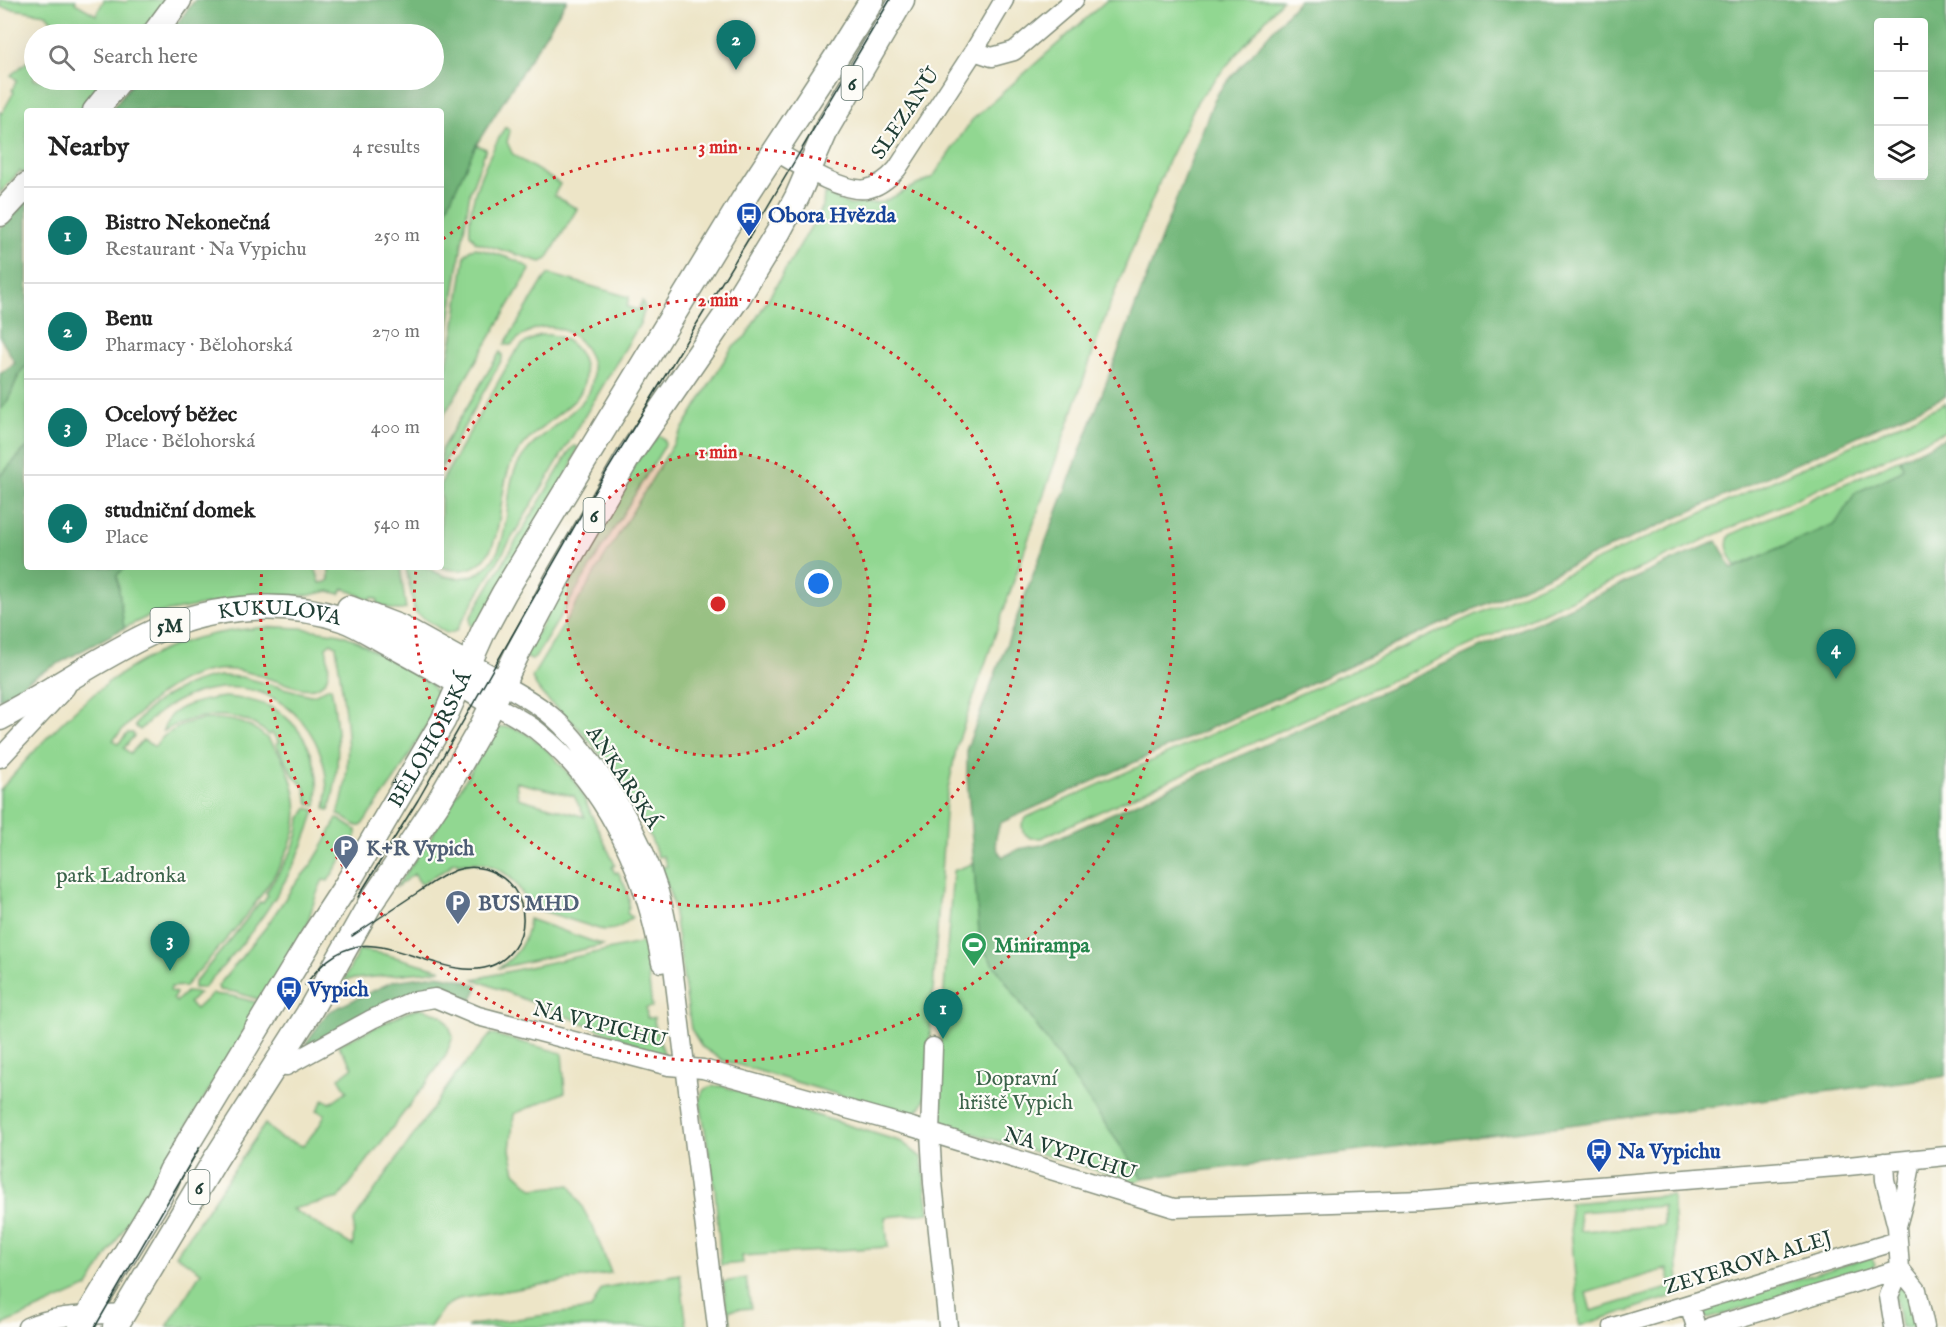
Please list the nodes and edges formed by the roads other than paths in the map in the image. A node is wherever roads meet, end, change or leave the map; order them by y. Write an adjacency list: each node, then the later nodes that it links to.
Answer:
1 (179, 0): 6 (main road)
2 (872, 0): 10 (main road, BĚLOHORSKÁ / 6)
3 (902, 0): 11 (main road, BĚLOHORSKÁ / 6)
4 (1005, 0): 7 (street, SLEZANŮ)
5 (1074, 0): 7 (street)
6 (161, 24)
7 (974, 51): 11 (street, SLEZANŮ)
8 (112, 90): 9 (main road)
9 (97, 108)
10 (775, 151): 11 (street); 15 (main road, BĚLOHORSKÁ / 6)
11 (808, 169): 16 (main road, BĚLOHORSKÁ / 6)
12 (24, 188): 13 (main road)
13 (0, 214)
14 (77, 674): 15 (main road, KUKULOVA / 5M); 17 (main road, KUKULOVA / 5M); 18 (street)
15 (465, 674): 16 (main road, 5M); 30 (main road, BĚLOHORSKÁ / 6)
16 (497, 694): 20 (main road, BĚLOHORSKÁ / 6); 21 (street, ANKARSKÁ)
17 (0, 718)
18 (0, 758)
19 (933, 1047): 22 (street)
20 (277, 1061): 21 (street, NA VYPICHU); 29 (main road, BĚLOHORSKÁ / 6)
21 (684, 1068): 22 (street, NA VYPICHU); 32 (street, ANKARSKÁ)
22 (930, 1133): 25 (street, NA VYPICHU); 33 (street)
23 (1946, 1156): 24 (street, NA VYPICHU)
24 (1911, 1160): 25 (street, NA VYPICHU); 26 (street)
25 (1884, 1162): 26 (street)
26 (1897, 1234): 27 (street); 28 (street, ZEYEROVA ALEJ)
27 (1900, 1269): 36 (street); 37 (street); 38 (street)
28 (1689, 1304): 34 (street, ZEYEROVA ALEJ); 35 (street)
29 (119, 1320): 30 (street)
30 (85, 1321): 31 (street)
31 (27, 1327)
32 (717, 1327)
33 (948, 1327)
34 (1613, 1327)
35 (1696, 1327)
36 (1710, 1327)
37 (1894, 1327)
38 (1924, 1327)

